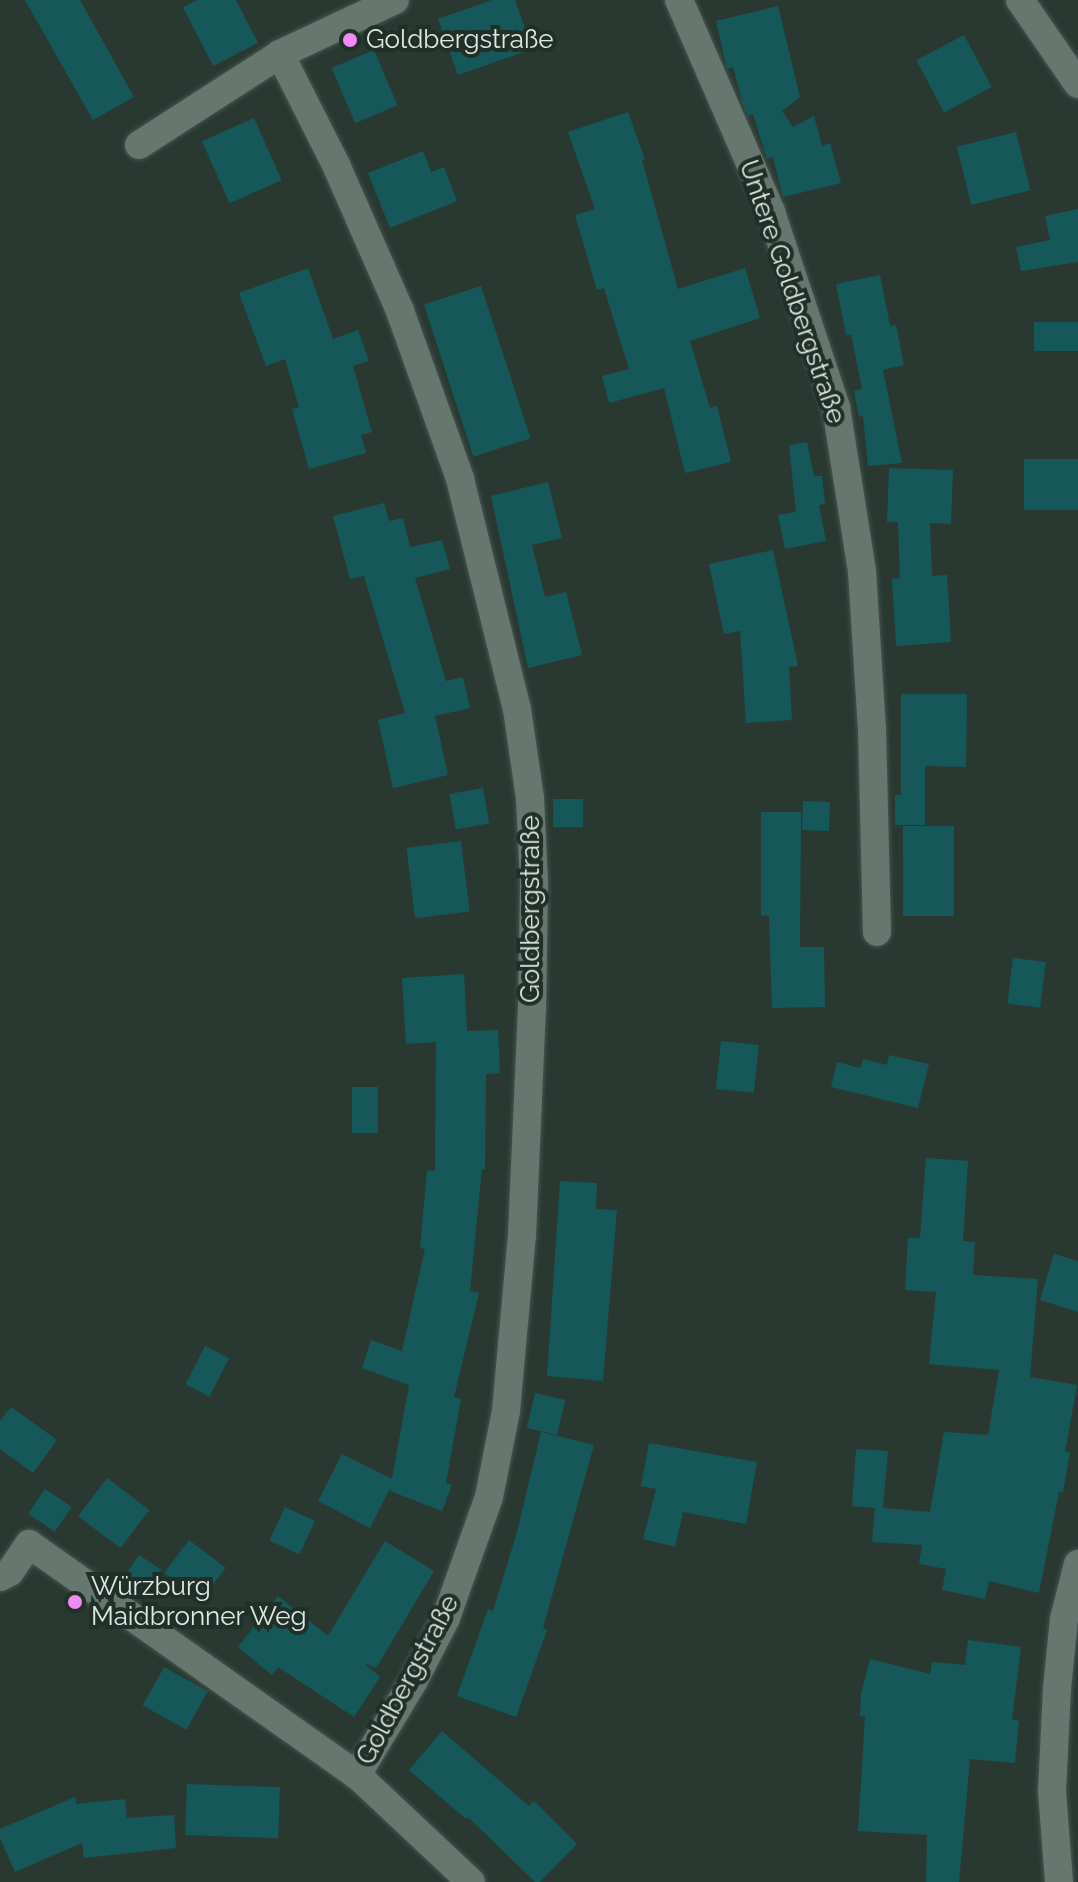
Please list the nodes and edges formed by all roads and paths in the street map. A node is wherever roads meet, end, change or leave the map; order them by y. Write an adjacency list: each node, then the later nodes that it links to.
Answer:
1 (395, 0): 4 (street)
2 (679, 0): 7 (street, Untere Goldbergstraße)
3 (1020, 0): 5 (street)
4 (280, 54): 6 (street); 10 (street, Goldbergstraße)
5 (1078, 84)
6 (139, 145)
7 (877, 932)
8 (1078, 1564): 12 (street)
9 (0, 1577): 10 (street)
10 (357, 1775): 11 (street)
11 (471, 1882)
12 (1059, 1882)

